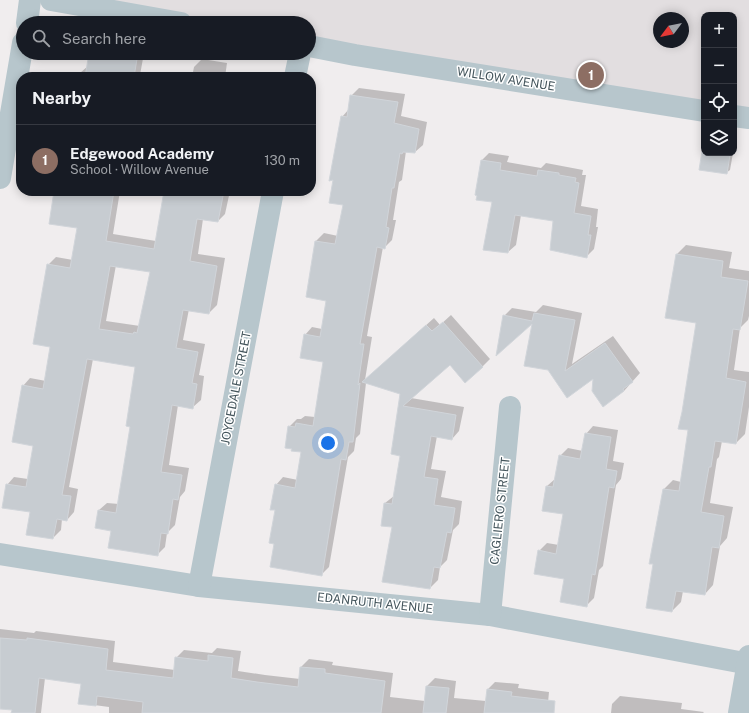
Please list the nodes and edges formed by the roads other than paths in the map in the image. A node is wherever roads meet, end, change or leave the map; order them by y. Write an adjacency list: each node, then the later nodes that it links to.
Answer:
1 (30, 0): 3 (street)
2 (52, 0): 4 (street)
3 (27, 16)
4 (141, 16)
5 (316, 47): 11 (street, WILLOW AVENUE)
6 (20, 60): 8 (street)
7 (299, 60): 9 (street)
8 (18, 72)
9 (296, 72)
10 (16, 85): 14 (street)
11 (701, 111)
12 (737, 116): 13 (street)
13 (749, 118)
14 (0, 178)
15 (272, 196): 18 (street, JOYCEDALE STREET)
16 (510, 407): 19 (street, CAGLIERO STREET)
17 (0, 554): 18 (street, EDANRUTH AVENUE)
18 (199, 586): 19 (street, EDANRUTH AVENUE)
19 (490, 615): 20 (street, EDANRUTH AVENUE)
20 (748, 661): 21 (street)
21 (739, 713)

